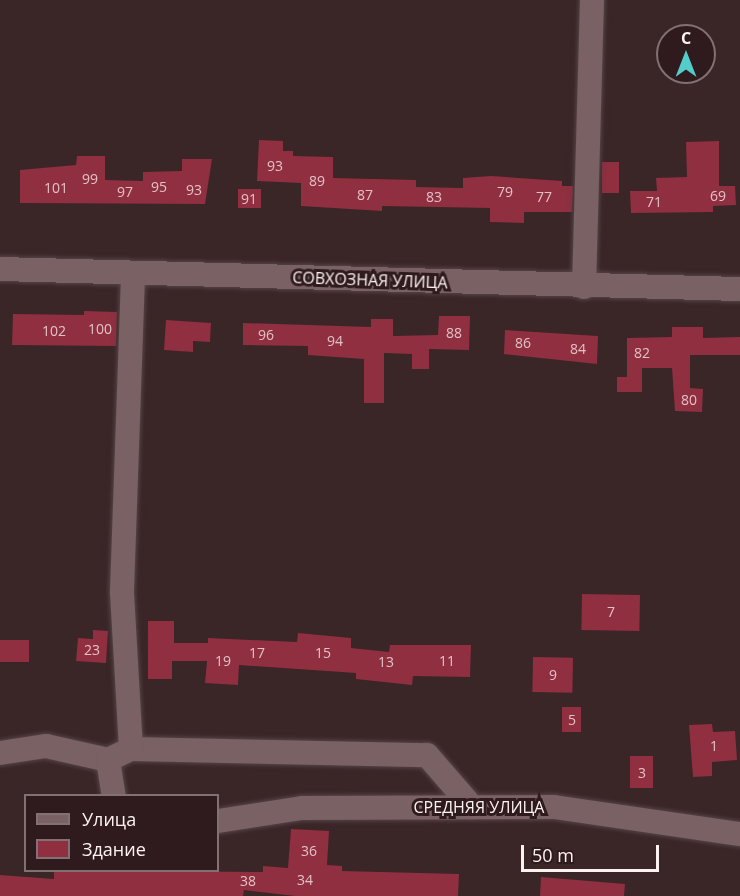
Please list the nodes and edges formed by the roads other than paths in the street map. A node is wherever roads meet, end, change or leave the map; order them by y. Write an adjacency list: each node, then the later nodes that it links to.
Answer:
1 (592, 0): 4 (street)
2 (0, 269): 3 (street, СОВХОЗНАЯ УЛИЦА)
3 (134, 273): 4 (street, СОВХОЗНАЯ УЛИЦА); 6 (street)
4 (584, 287): 5 (street, СОВХОЗНАЯ УЛИЦА)
5 (740, 289)
6 (131, 749): 8 (street); 10 (street)
7 (0, 753): 8 (street)
8 (108, 760): 9 (street)
9 (114, 794)
10 (472, 807): 11 (street, СРЕДНЯЯ УЛИЦА); 12 (street, СРЕДНЯЯ УЛИЦА)
11 (219, 820)
12 (740, 834)

